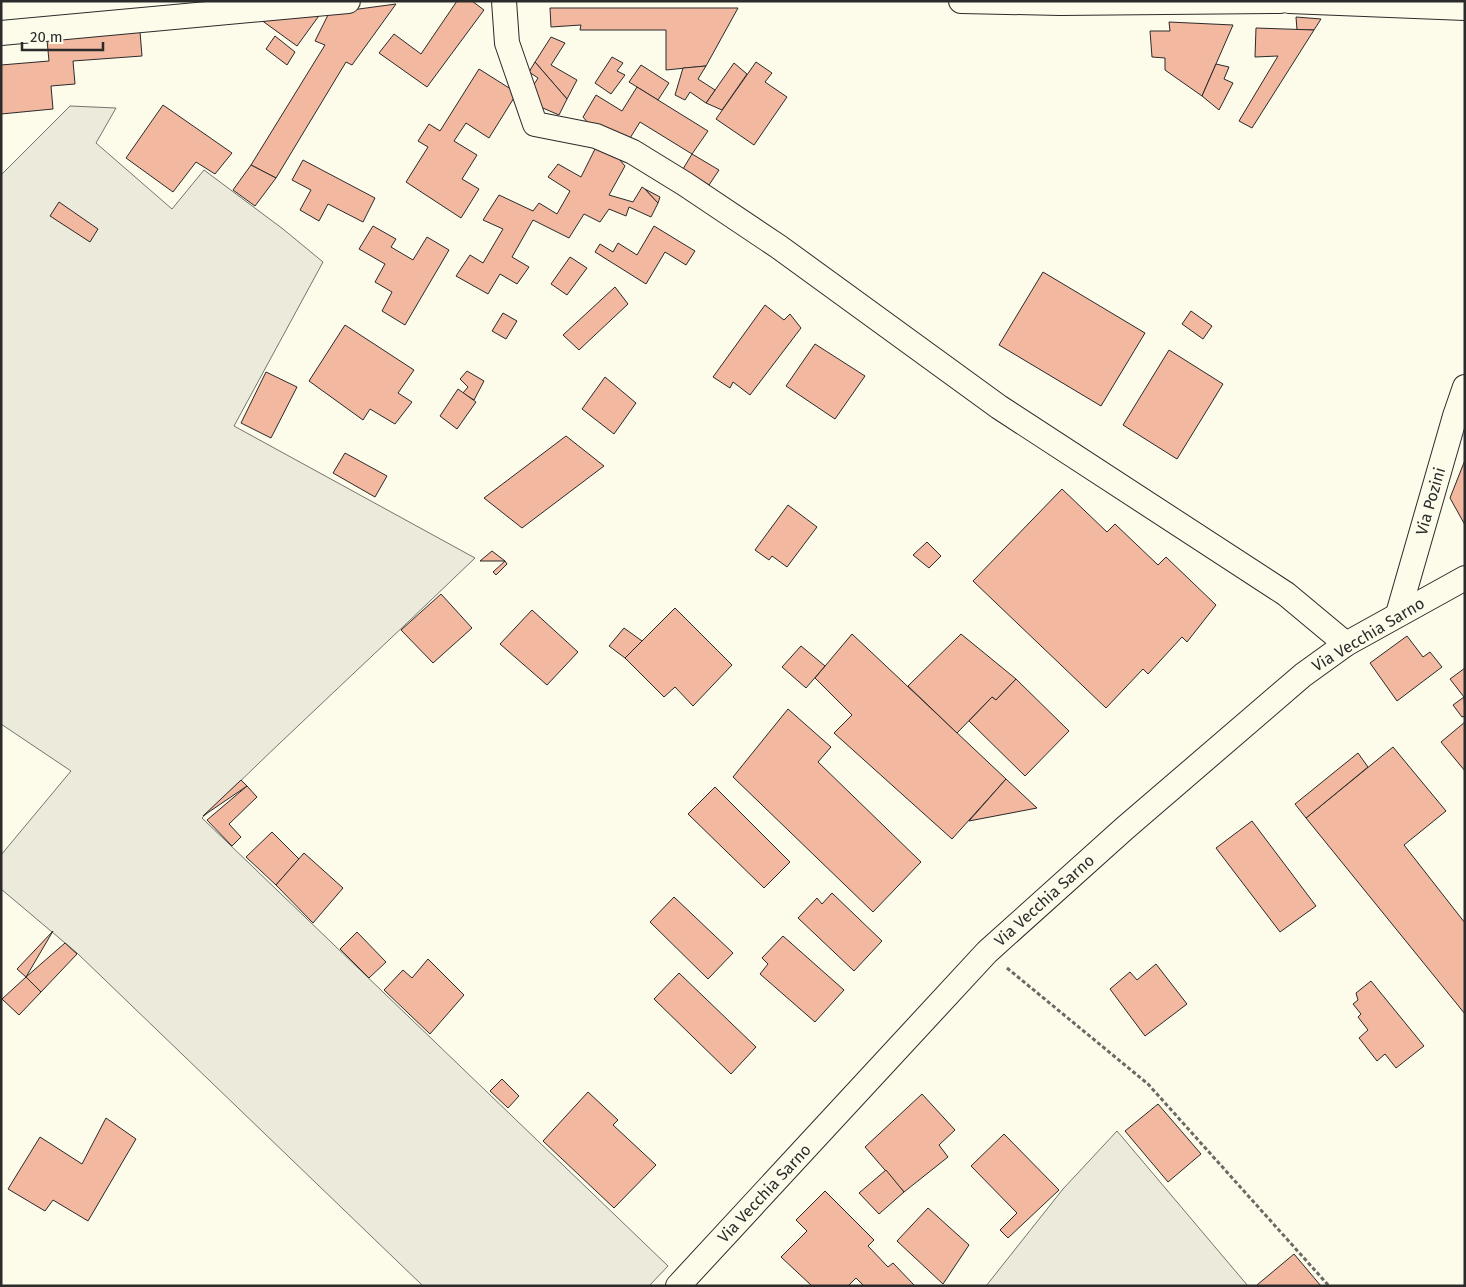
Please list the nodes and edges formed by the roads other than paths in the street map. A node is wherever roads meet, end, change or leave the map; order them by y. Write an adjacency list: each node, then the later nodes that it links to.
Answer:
1 (348, 1): 8 (street)
2 (504, 1): 12 (street)
3 (961, 1): 6 (street)
4 (1280, 1): 6 (street)
5 (1290, 1): 7 (street)
6 (1059, 2)
7 (1465, 8)
8 (1, 33)
9 (1465, 388): 11 (street, Via Pozini)
10 (1465, 578): 11 (street, Via Vecchia Sarno)
11 (1398, 614): 12 (street, Via Vecchia Sarno)
12 (1346, 644): 13 (street, Via Vecchia Sarno)
13 (678, 1286)

